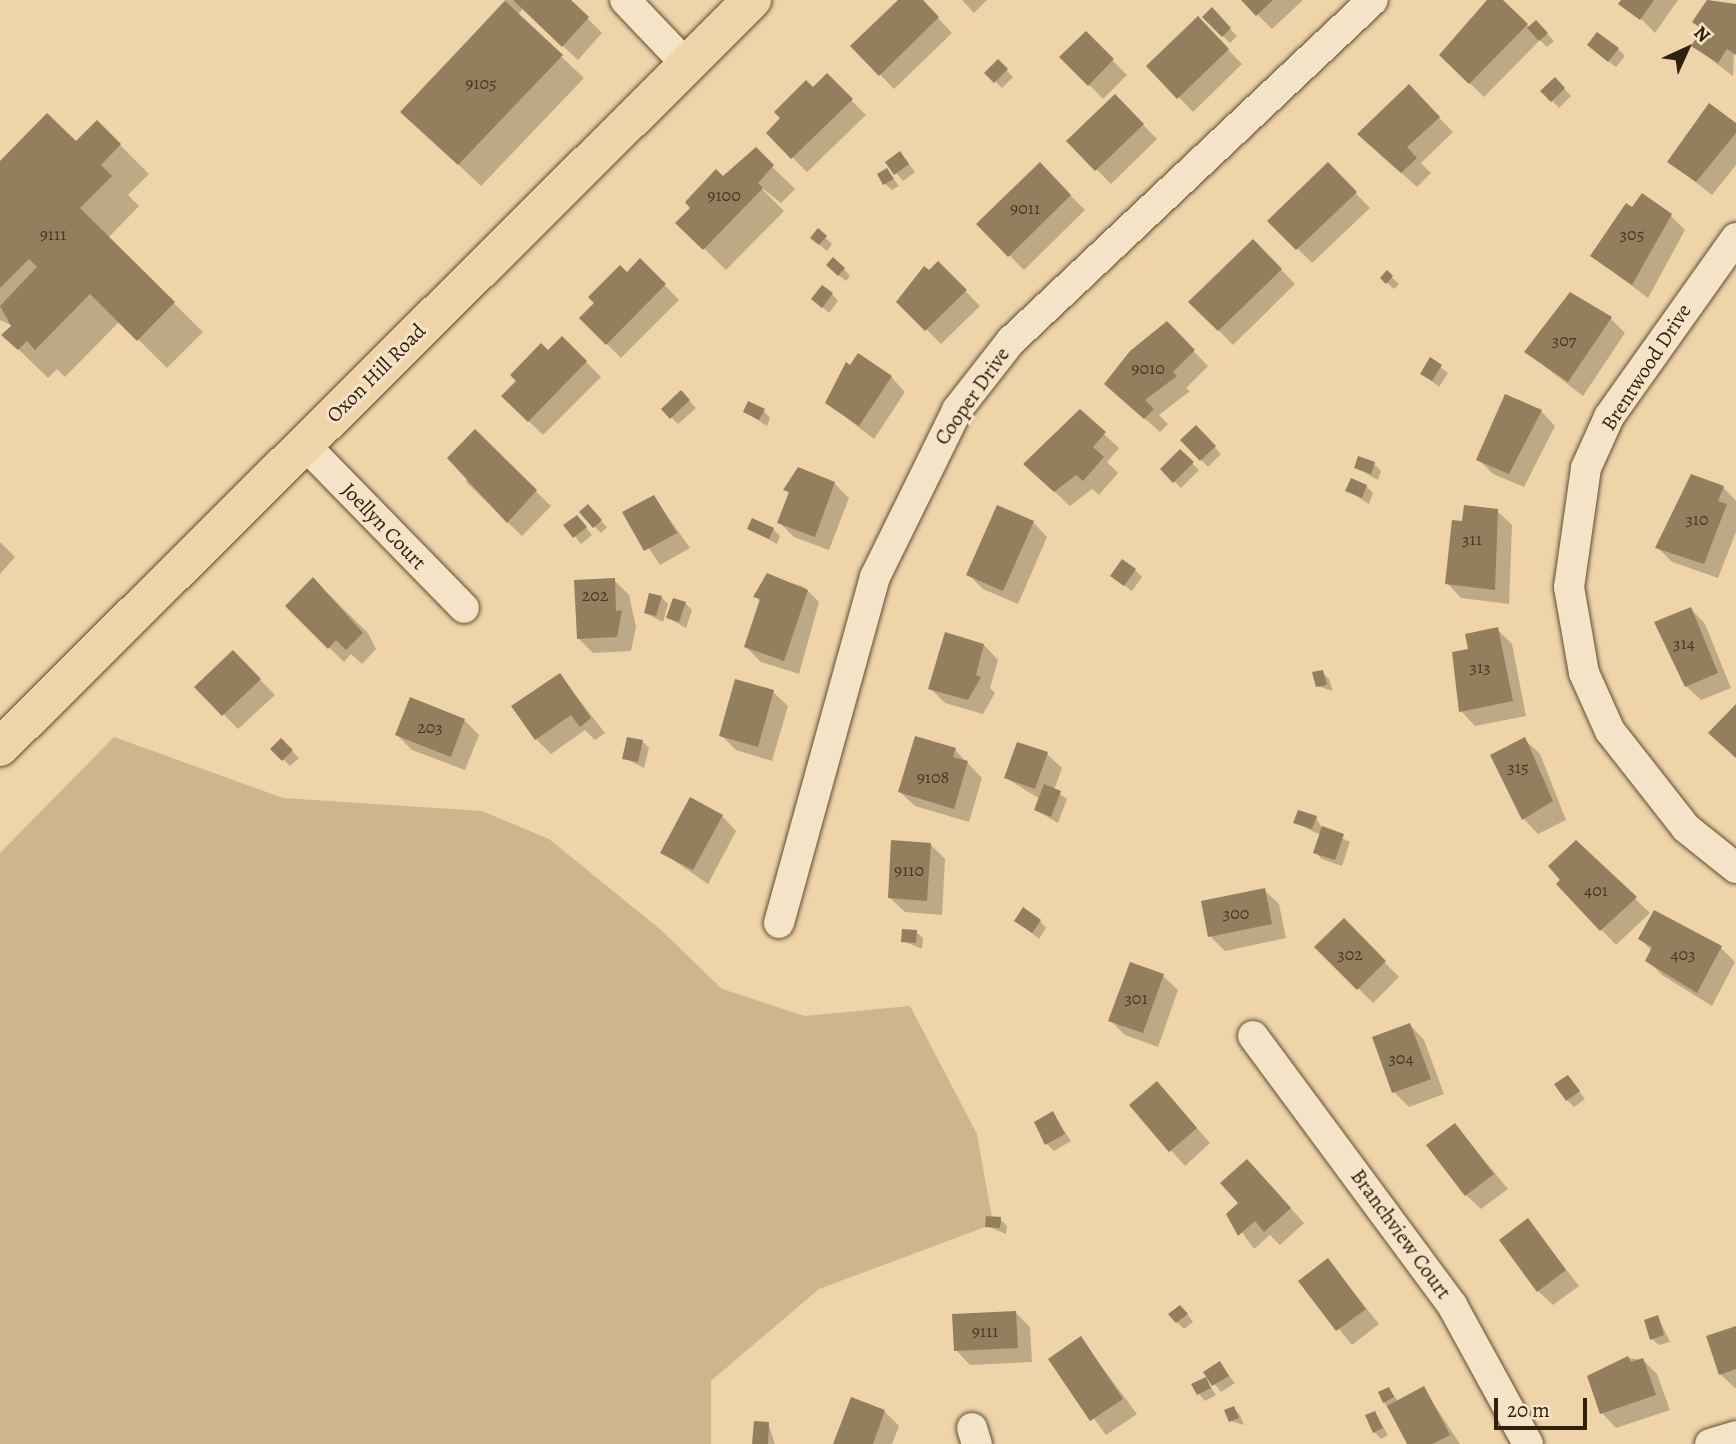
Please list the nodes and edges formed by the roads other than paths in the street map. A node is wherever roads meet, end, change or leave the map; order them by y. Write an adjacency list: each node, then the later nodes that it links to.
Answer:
1 (625, 0): 4 (street)
2 (752, 0): 4 (main road, Oxon Hill Road)
3 (1373, 0): 10 (street, Cooper Drive)
4 (686, 64): 6 (main road, Oxon Hill Road)
5 (1736, 238): 9 (street, Brentwood Drive)
6 (304, 444): 7 (street, Joellyn Court); 8 (main road, Oxon Hill Road)
7 (464, 608)
8 (0, 747)
9 (1736, 868)
10 (779, 923)
11 (1254, 1036): 13 (street, Branchview Court)
12 (1736, 1436): 14 (street)
13 (1528, 1444)
14 (1710, 1444)

